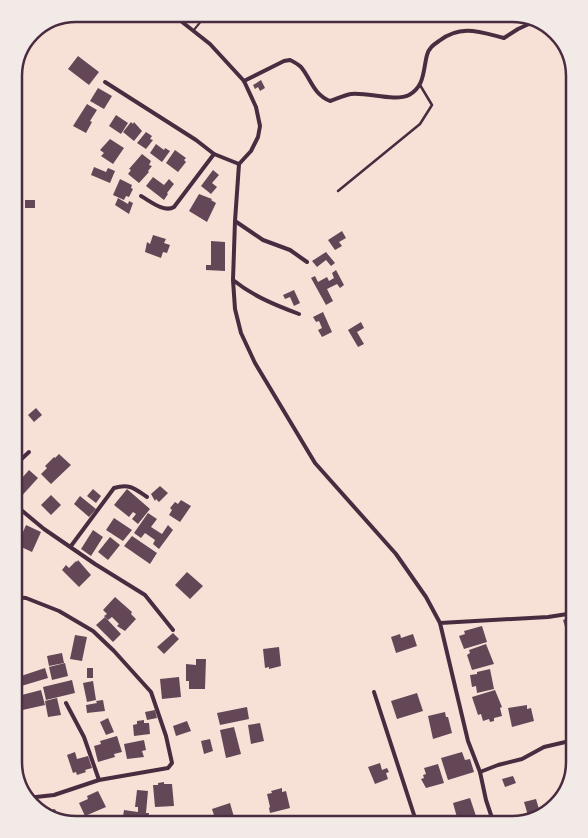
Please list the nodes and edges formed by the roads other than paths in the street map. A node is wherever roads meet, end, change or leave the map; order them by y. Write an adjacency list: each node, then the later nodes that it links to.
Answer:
1 (182, 22): 4 (street)
2 (200, 22): 4 (lane)
3 (527, 25): 7 (street)
4 (193, 31): 5 (street)
5 (244, 81): 7 (street); 9 (street)
6 (106, 82): 8 (street)
7 (420, 85): 10 (street)
8 (214, 154): 9 (street); 11 (street)
9 (239, 164): 12 (street)
10 (338, 191)
11 (141, 196)
12 (235, 221): 13 (street); 14 (street)
13 (307, 262)
14 (234, 280): 15 (street); 23 (street)
15 (298, 314)
16 (29, 452): 17 (street)
17 (22, 458)
18 (147, 497): 20 (street)
19 (22, 511): 20 (street)
20 (71, 546): 24 (street)
21 (22, 598): 29 (street)
22 (566, 614): 23 (street)
23 (440, 623): 28 (street)
24 (173, 630)
25 (374, 692): 31 (street)
26 (66, 703): 29 (street)
27 (566, 742): 28 (street)
28 (480, 772): 32 (street)
29 (99, 780): 30 (street)
30 (36, 797)
31 (414, 816)
32 (491, 816)

